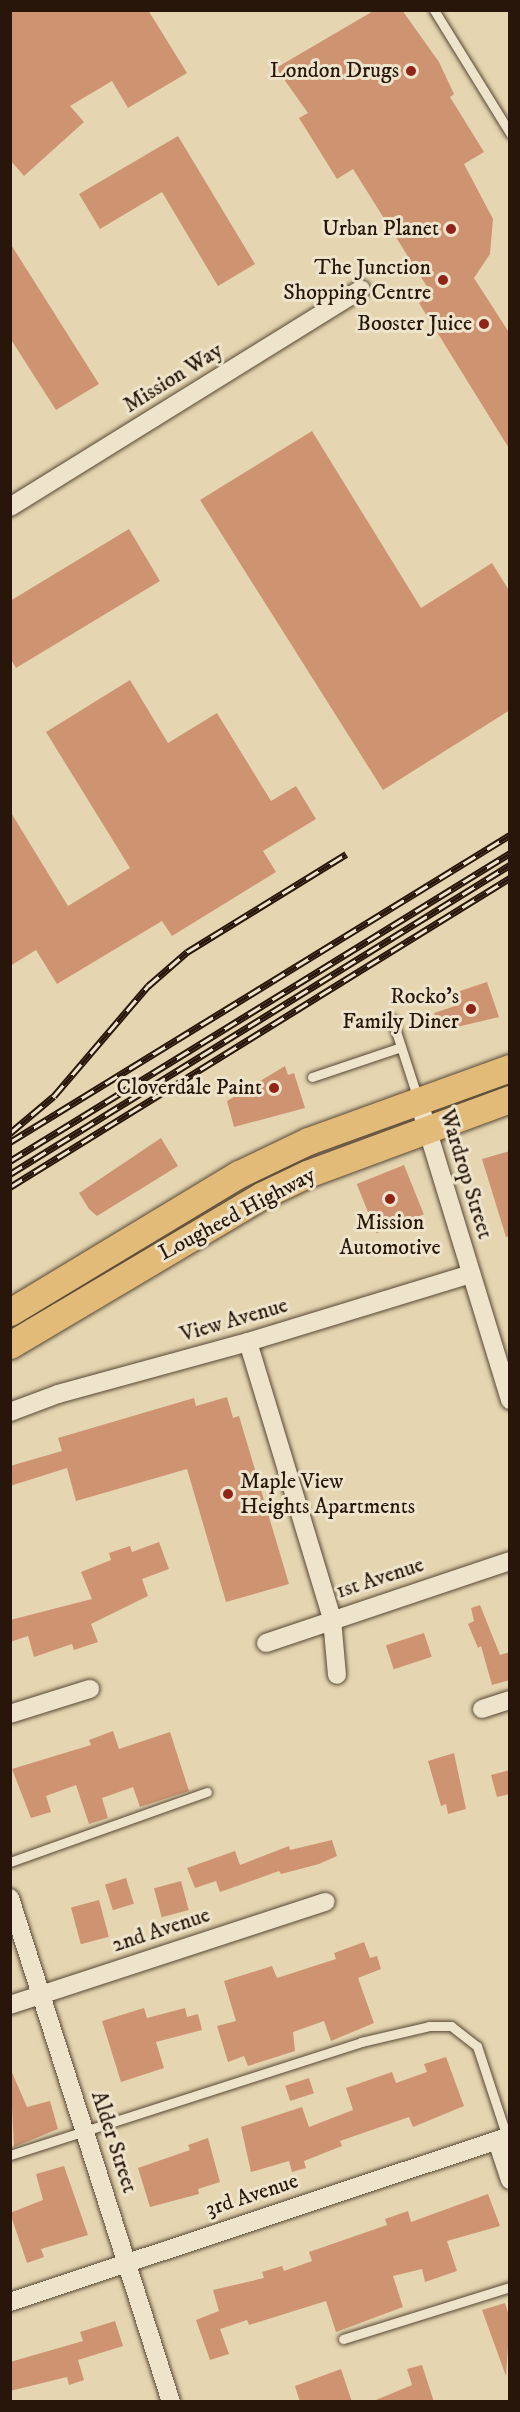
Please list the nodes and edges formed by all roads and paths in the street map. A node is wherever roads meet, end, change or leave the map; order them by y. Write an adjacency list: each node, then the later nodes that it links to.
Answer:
1 (434, 10): 2 (lane)
2 (510, 133)
3 (361, 289): 4 (street, Mission Way)
4 (10, 507)
5 (392, 1019): 6 (lane)
6 (401, 1047): 8 (lane); 9 (lane)
7 (510, 1068): 9 (main road, Lougheed Highway)
8 (312, 1077)
9 (418, 1099): 11 (street, Wardrop Street); 13 (main road, Lougheed Highway)
10 (510, 1099): 11 (main road, Lougheed Highway)
11 (429, 1130): 12 (street, Wardrop Street); 15 (main road, Lougheed Highway)
12 (470, 1274): 14 (street, View Avenue); 16 (street, Wardrop Street)
13 (10, 1312)
14 (248, 1342): 17 (street, View Avenue); 19 (street)
15 (10, 1345)
16 (510, 1400)
17 (10, 1412)
18 (510, 1561): 19 (street, 1st Avenue)
19 (332, 1619): 20 (street, 1st Avenue); 21 (street)
20 (266, 1643)
21 (337, 1675)
22 (90, 1689): 25 (street)
23 (510, 1700): 24 (street)
24 (482, 1709)
25 (10, 1714)
26 (207, 1792): 27 (lane)
27 (10, 1862)
28 (10, 1898): 30 (street, Alder Street)
29 (326, 1902): 30 (street, 2nd Avenue)
30 (41, 1994): 31 (street, 2nd Avenue); 32 (street, Alder Street)
31 (10, 2005)
32 (85, 2130): 33 (lane); 34 (lane); 36 (street, Alder Street)
33 (505, 2138): 35 (street); 36 (street, 3rd Avenue)
34 (10, 2156)
35 (510, 2180)
36 (127, 2261): 38 (street, 3rd Avenue); 40 (street, Alder Street)
37 (510, 2287): 39 (lane)
38 (10, 2302)
39 (344, 2339)
40 (171, 2402)

